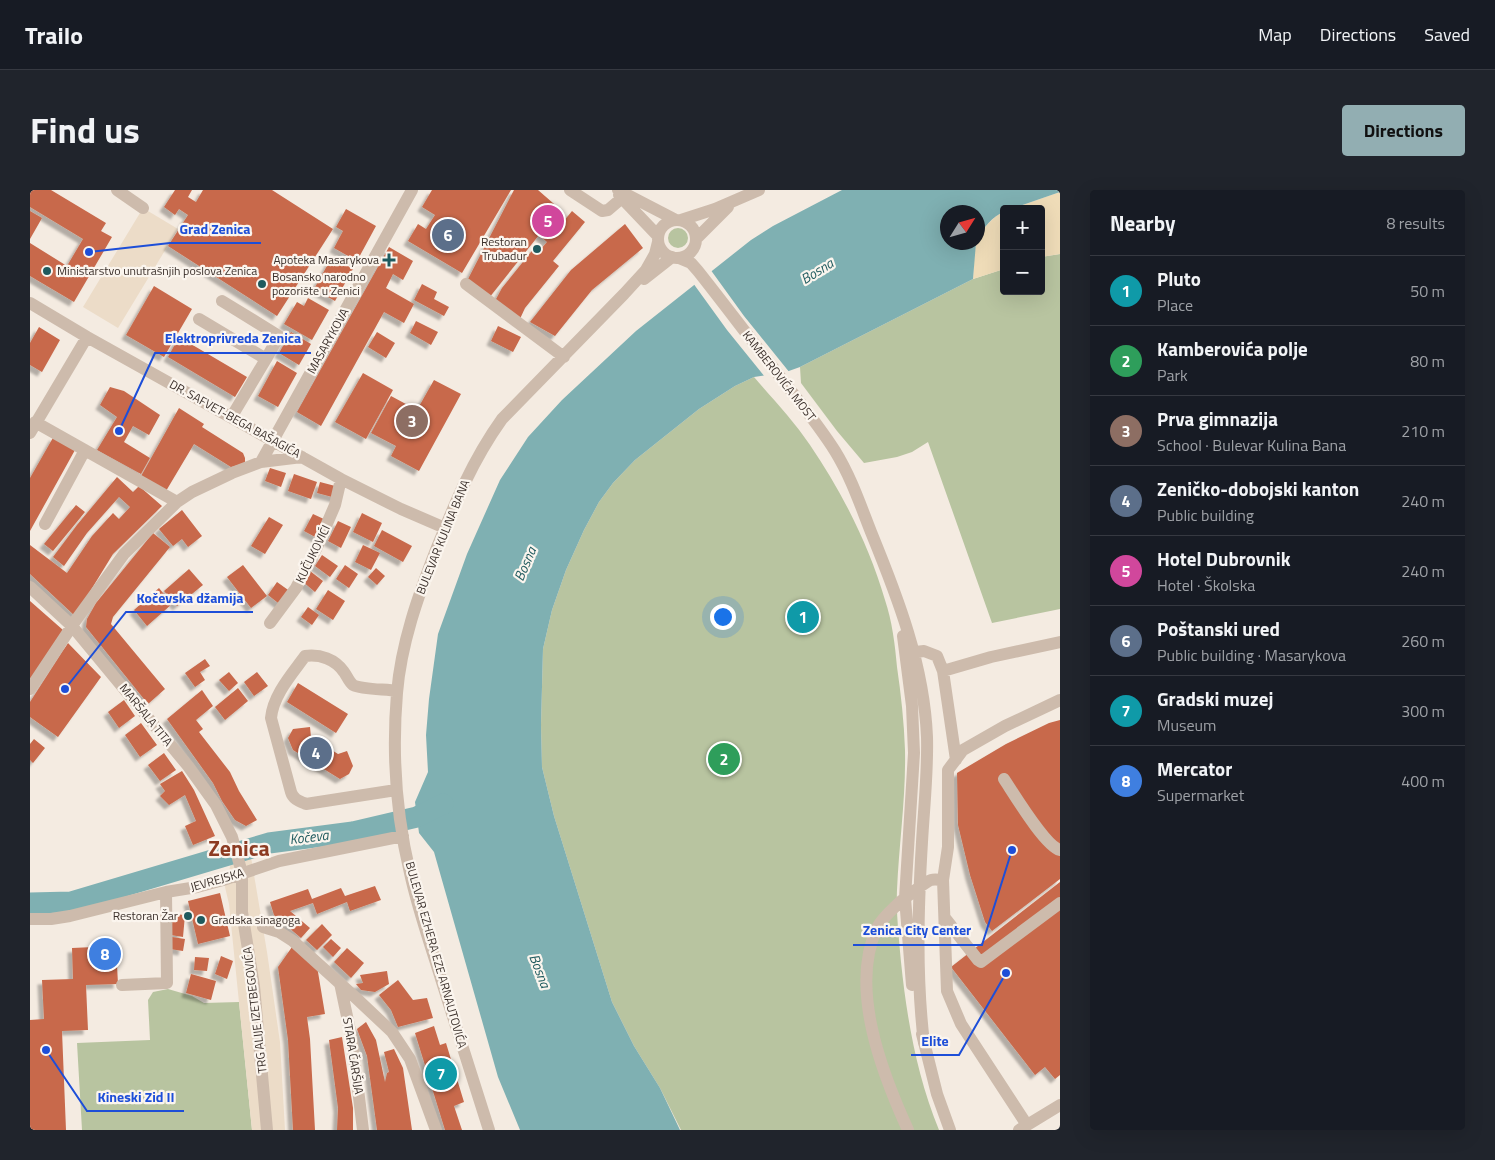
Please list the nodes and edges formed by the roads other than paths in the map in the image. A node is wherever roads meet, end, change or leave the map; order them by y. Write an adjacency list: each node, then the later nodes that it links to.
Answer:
1 (117, 190): 7 (street)
2 (412, 190): 23 (street, MASARYKOVA)
3 (570, 190): 5 (street)
4 (759, 190): 6 (street)
5 (618, 193): 8 (street); 9 (street)
6 (733, 202): 8 (street); 10 (street)
7 (143, 208)
8 (678, 220): 9 (street); 10 (street)
9 (658, 239): 11 (street); 14 (street, BULEVAR KULINA BANA)
10 (694, 244): 11 (street); 12 (street)
11 (676, 257): 12 (street); 14 (street, BULEVAR KULINA BANA)
12 (696, 269): 35 (street, KAMBEROVIĆA MOST)
13 (466, 284): 19 (street)
14 (624, 294): 19 (street, BULEVAR KULINA BANA)
15 (222, 301): 20 (street)
16 (30, 303): 18 (street, DR. SAFVET-BEGA BAŠAGIĆA)
17 (199, 319): 20 (street)
18 (87, 337): 21 (street, DR. SAFVET-BEGA BAŠAGIĆA); 22 (street)
19 (564, 357): 30 (street, BULEVAR KULINA BANA)
20 (266, 359): 21 (street)
21 (232, 416): 23 (street, DR. SAFVET-BEGA BAŠAGIĆA)
22 (33, 428): 24 (street)
23 (273, 440): 25 (street, DR. SAFVET-BEGA BAŠAGIĆA); 26 (street, MASARYKOVA)
24 (85, 450): 28 (street); 29 (street)
25 (302, 457): 26 (street); 27 (street, DR. SAFVET-BEGA BAŠAGIĆA)
26 (261, 462): 28 (street)
27 (341, 479): 30 (street, DR. SAFVET-BEGA BAŠAGIĆA); 32 (street, KUČUKOVIĆI)
28 (177, 502): 33 (street)
29 (45, 524)
30 (445, 528): 38 (street, BULEVAR KULINA BANA)
31 (30, 587): 33 (street, MARŠALA TITA)
32 (270, 622)
33 (70, 629): 37 (street); 45 (street, MARŠALA TITA)
34 (1060, 642): 36 (street)
35 (910, 653): 36 (street); 48 (street); 50 (street)
36 (943, 671): 40 (street)
37 (30, 689)
38 (397, 691): 42 (street, BULEVAR KULINA BANA); 42 (street)
39 (1060, 700): 40 (street)
40 (956, 760): 47 (street)
41 (1004, 779): 44 (street)
42 (397, 794): 43 (street, BULEVAR KULINA BANA)
43 (403, 836): 46 (street, JEVREJSKA); 63 (street, BULEVAR EZHERA EZE ARNAUTOVIĆA)
44 (1060, 850)
45 (239, 860): 46 (street, TRG ALIJE IZETBEGOVIĆA)
46 (242, 874): 49 (street, JEVREJSKA); 60 (street, TRG ALIJE IZETBEGOVIĆA)
47 (943, 880): 48 (street); 53 (street)
48 (920, 888): 50 (street); 57 (street)
49 (166, 892): 52 (street, JEVREJSKA); 56 (street)
50 (905, 898): 57 (street); 64 (street)
51 (1060, 903): 53 (street)
52 (30, 918)
53 (945, 918): 59 (street)
54 (262, 927): 55 (street)
55 (340, 983): 61 (street, STARA ČARŠIJA); 62 (street)
56 (122, 985)
57 (924, 1043): 65 (street)
58 (1060, 1105): 59 (street)
59 (1023, 1127)
60 (267, 1130)
61 (363, 1130)
62 (436, 1130)
63 (489, 1130)
64 (908, 1130)
65 (950, 1130)

